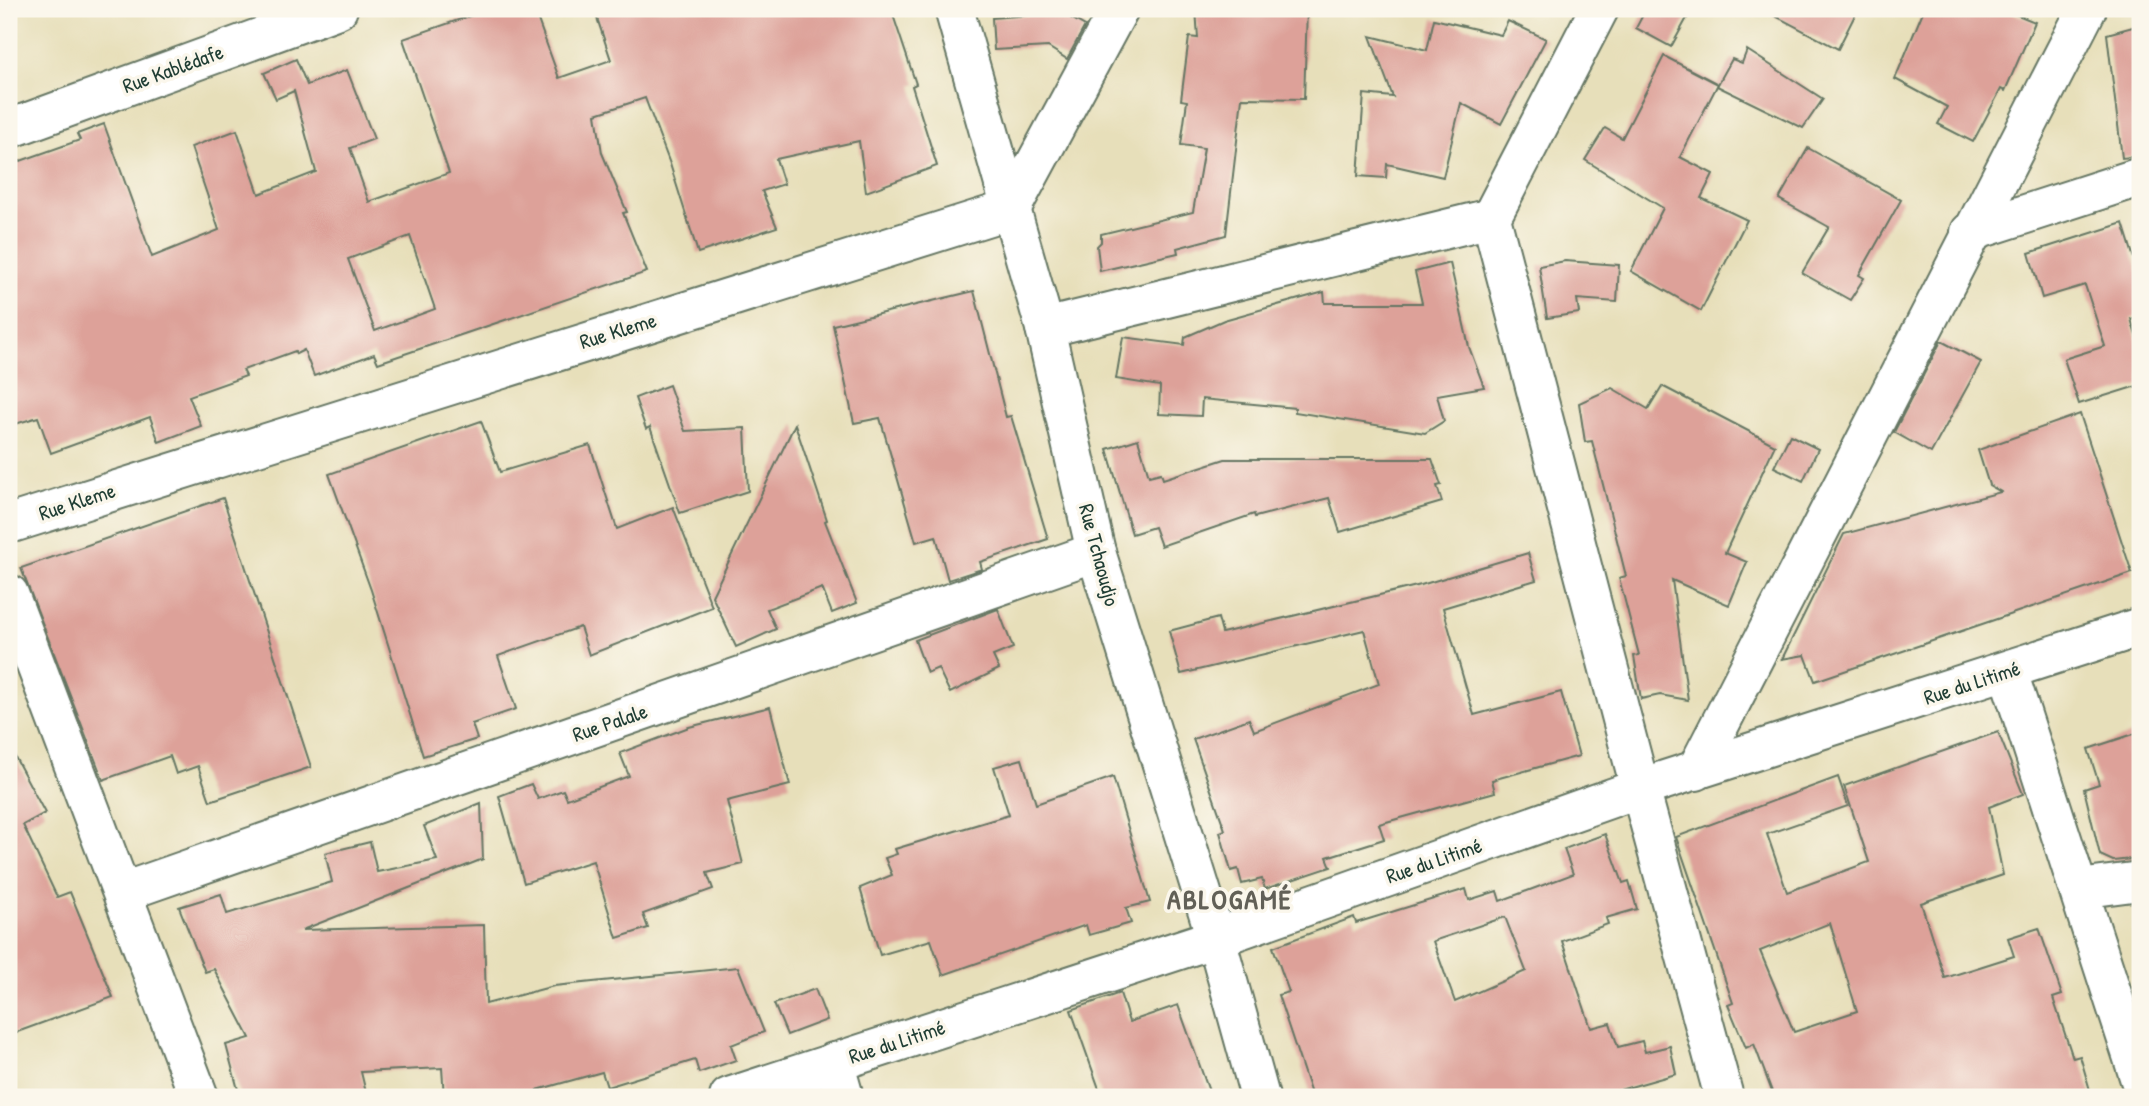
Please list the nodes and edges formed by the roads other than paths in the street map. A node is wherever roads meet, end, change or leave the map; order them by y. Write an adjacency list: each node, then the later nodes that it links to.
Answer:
1 (338, 9): 6 (street, Rue Kablédafe)
2 (954, 9): 8 (street, Rue Tchaoudjo)
3 (1119, 9): 8 (street)
4 (1600, 9): 9 (street)
5 (2087, 9): 10 (street)
6 (9, 129)
7 (2140, 177): 10 (street)
8 (1011, 209): 11 (street, Rue Tchaoudjo); 12 (street, Rue Kleme)
9 (1491, 218): 11 (street); 18 (street)
10 (1970, 232): 17 (street)
11 (1045, 328): 13 (street, Rue Tchaoudjo)
12 (9, 524)
13 (1096, 552): 21 (street, Rue Palale); 22 (street, Rue Tchaoudjo)
14 (9, 594): 21 (street)
15 (2140, 627): 16 (street, Rue du Litimé)
16 (2008, 672): 17 (street, Rue du Litimé); 20 (street)
17 (1696, 771): 18 (street, Rue du Litimé)
18 (1640, 788): 22 (street, Rue du Litimé); 28 (street)
19 (2140, 881): 20 (street)
20 (2079, 889): 24 (street)
21 (123, 892): 25 (street)
22 (1216, 938): 23 (street, Rue du Litimé); 27 (street, Rue Tchaoudjo)
23 (839, 1080): 26 (street, Rue du Litimé)
24 (2140, 1080)
25 (199, 1097)
26 (729, 1097)
27 (1260, 1097)
28 (1724, 1097)

